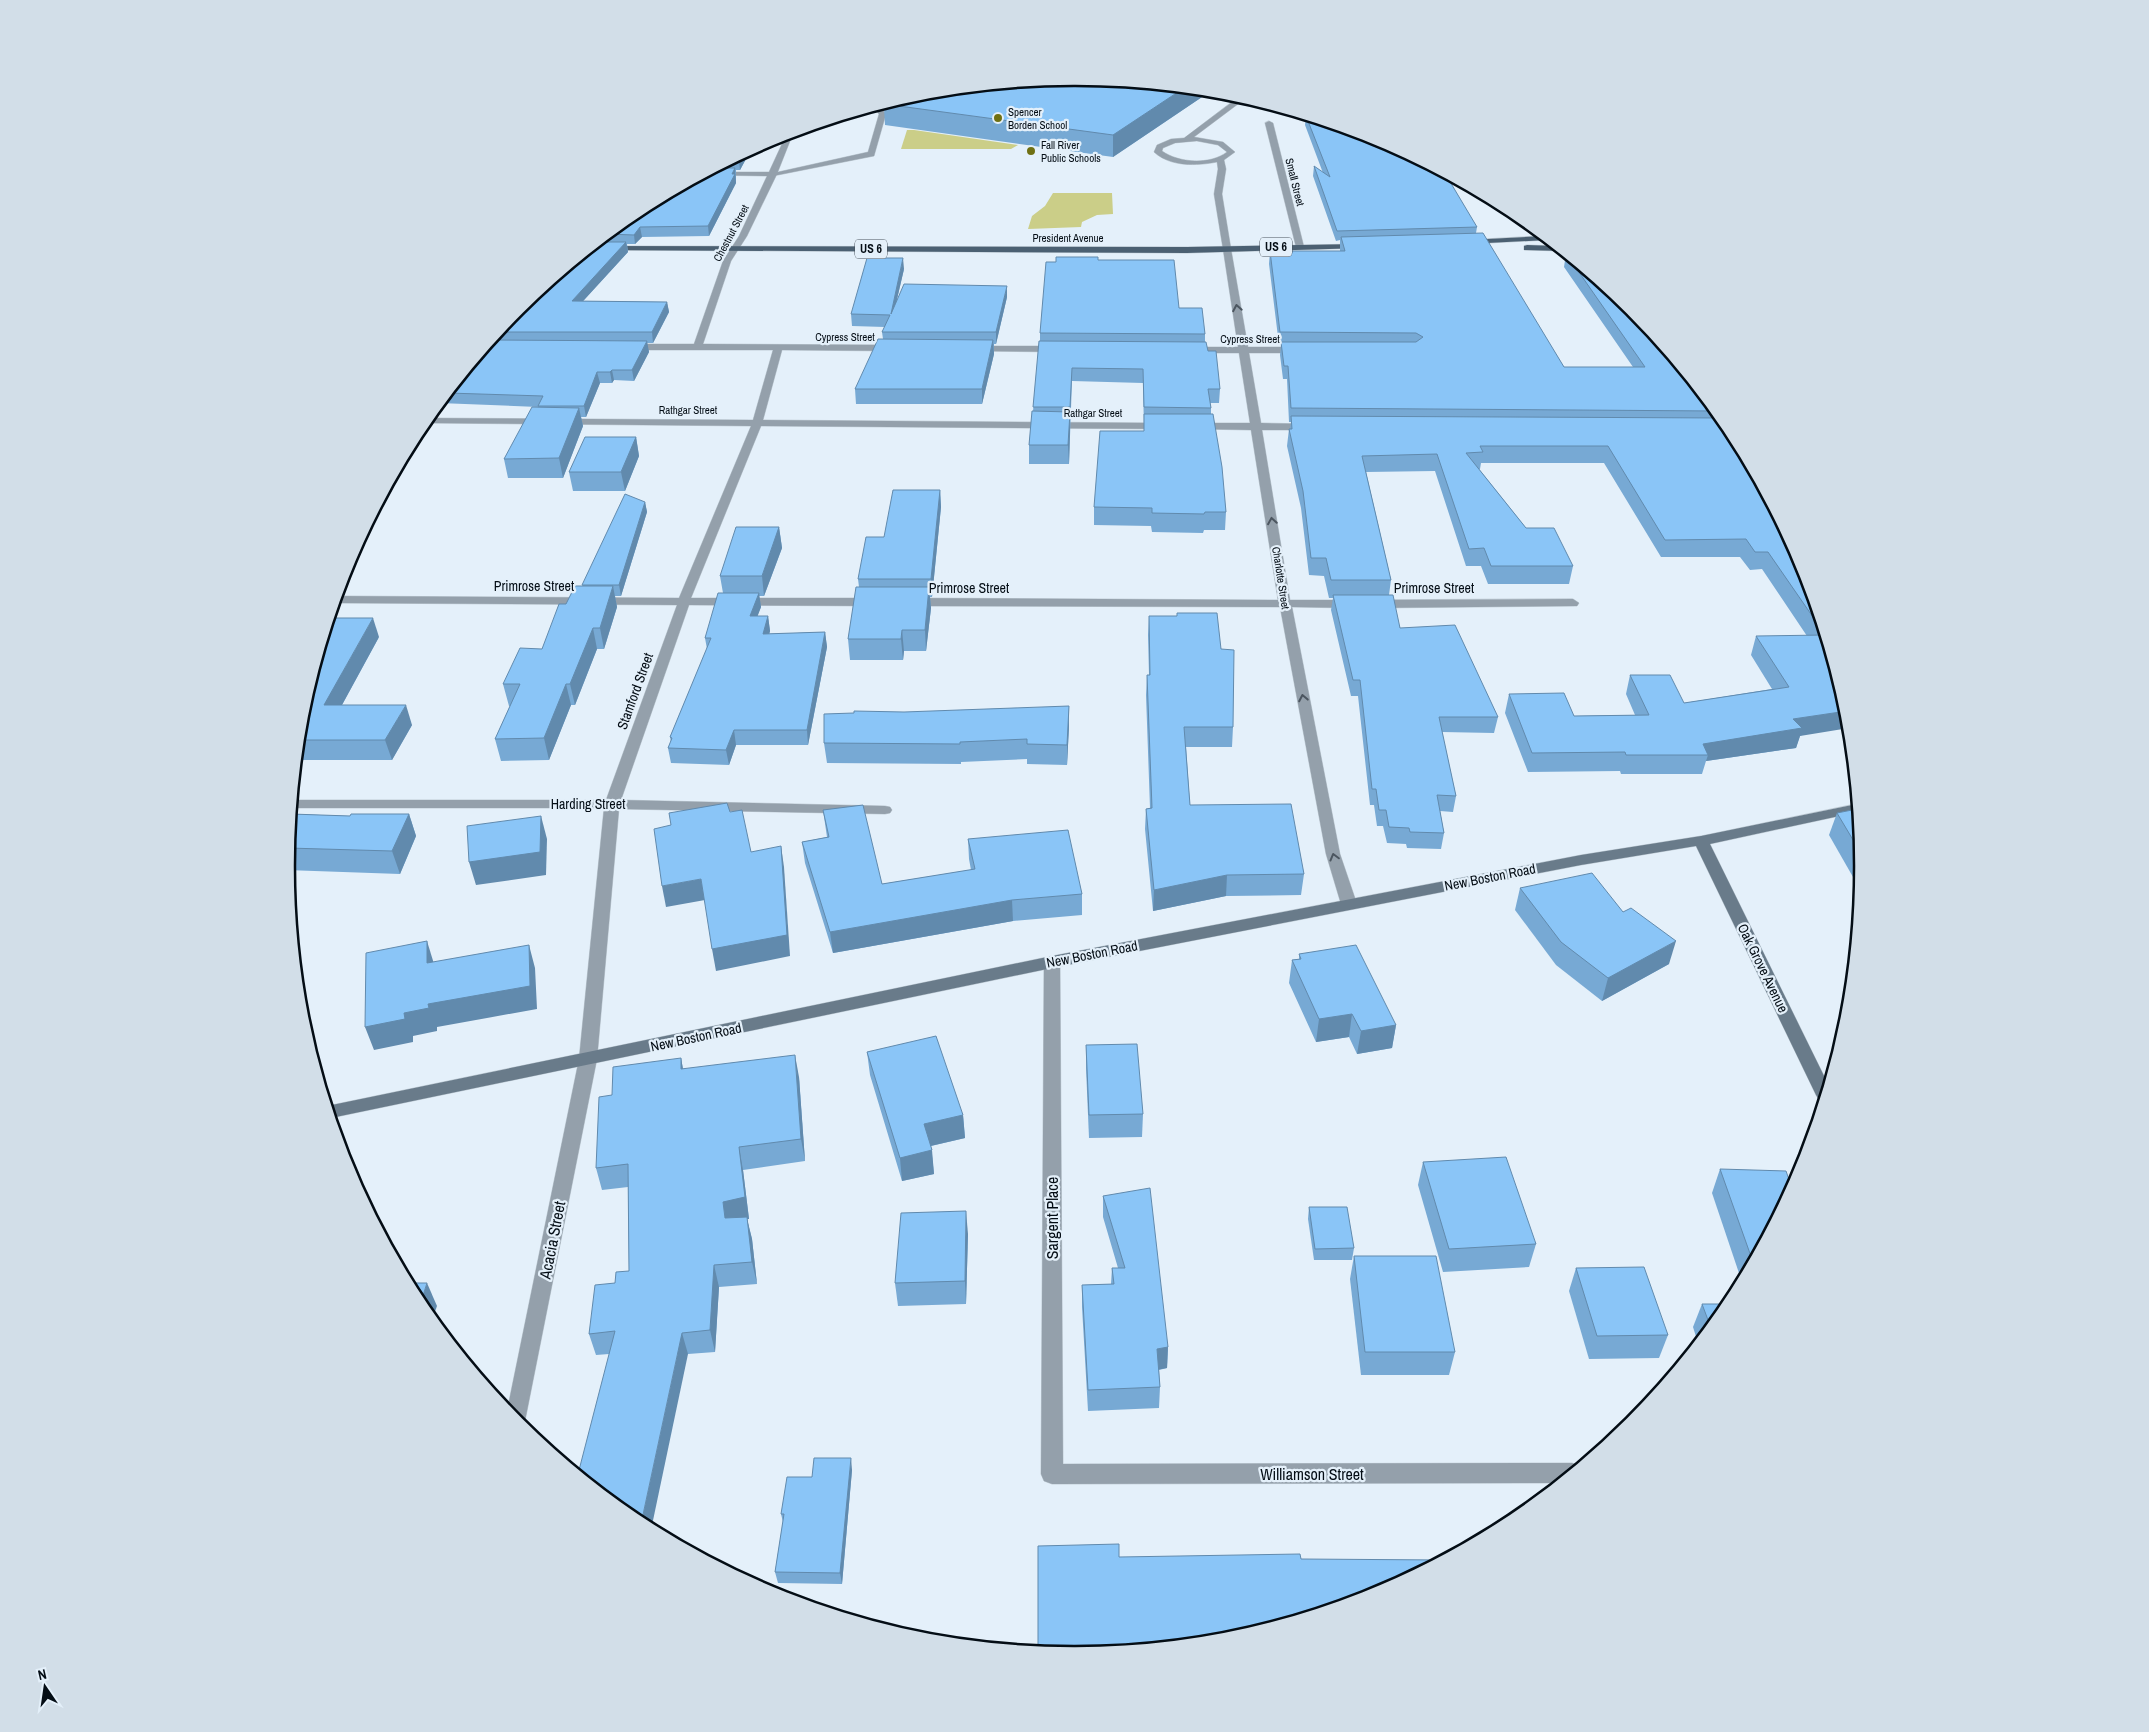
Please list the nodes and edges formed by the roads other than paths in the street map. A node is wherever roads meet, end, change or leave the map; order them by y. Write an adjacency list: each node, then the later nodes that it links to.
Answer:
1 (1235, 103): 4 (street)
2 (880, 111): 8 (street)
3 (1269, 123): 11 (street, Small Street)
4 (1186, 140): 6 (street, Charlotte Street); 6 (street)
5 (788, 142): 8 (street, Chestnut Street)
6 (1220, 159): 14 (street, Charlotte Street)
7 (717, 174): 8 (street)
8 (773, 174): 13 (street, Chestnut Street)
9 (1537, 239): 15 (main road)
10 (1369, 246): 11 (main road, President Avenue / US 6)
11 (1300, 247): 14 (main road, President Avenue / US 6)
12 (599, 248): 13 (main road, President Avenue / US 6)
13 (736, 249): 14 (main road, President Avenue / US 6); 17 (street, Chestnut Street)
14 (1227, 249): 23 (street, Charlotte Street, one-way to 14)
15 (1551, 249)
16 (620, 347): 17 (street, Cypress Street)
17 (697, 348): 18 (street, Cypress Street)
18 (778, 348): 19 (street, Cypress Street); 26 (street, Stamford Street)
19 (907, 348)
20 (966, 349): 21 (street)
21 (1066, 349)
22 (1174, 350): 23 (street, Cypress Street)
23 (1244, 350): 24 (street, Cypress Street); 27 (street, Charlotte Street)
24 (1310, 350)
25 (435, 420): 26 (street, Rathgar Street)
26 (756, 423): 27 (street, Rathgar Street); 30 (street, Stamford Street)
27 (1257, 426): 28 (street, Rathgar Street); 32 (street, Charlotte Street, one-way to 27)
28 (1326, 427)
29 (342, 600): 30 (street, Primrose Street)
30 (684, 602): 32 (street, Primrose Street); 34 (street, Stamford Street)
31 (1573, 603): 32 (street, Primrose Street)
32 (1285, 604): 38 (street, Charlotte Street, one-way to 32)
33 (297, 804): 34 (street, Harding Street)
34 (612, 804): 36 (street, Harding Street); 40 (street, Stamford Street)
35 (1852, 809): 37 (street, New Boston Road)
36 (885, 810)
37 (1700, 841): 38 (street, New Boston Road); 41 (street, Oak Grove Avenue)
38 (1349, 904): 39 (street, New Boston Road)
39 (1052, 962): 40 (street, New Boston Road); 45 (street, Sargent Place)
40 (588, 1059): 42 (street, New Boston Road); 43 (street, Acacia Street)
41 (1822, 1088)
42 (334, 1111)
43 (517, 1411)
44 (1564, 1473): 45 (street, Williamson Street)
45 (1052, 1474)

